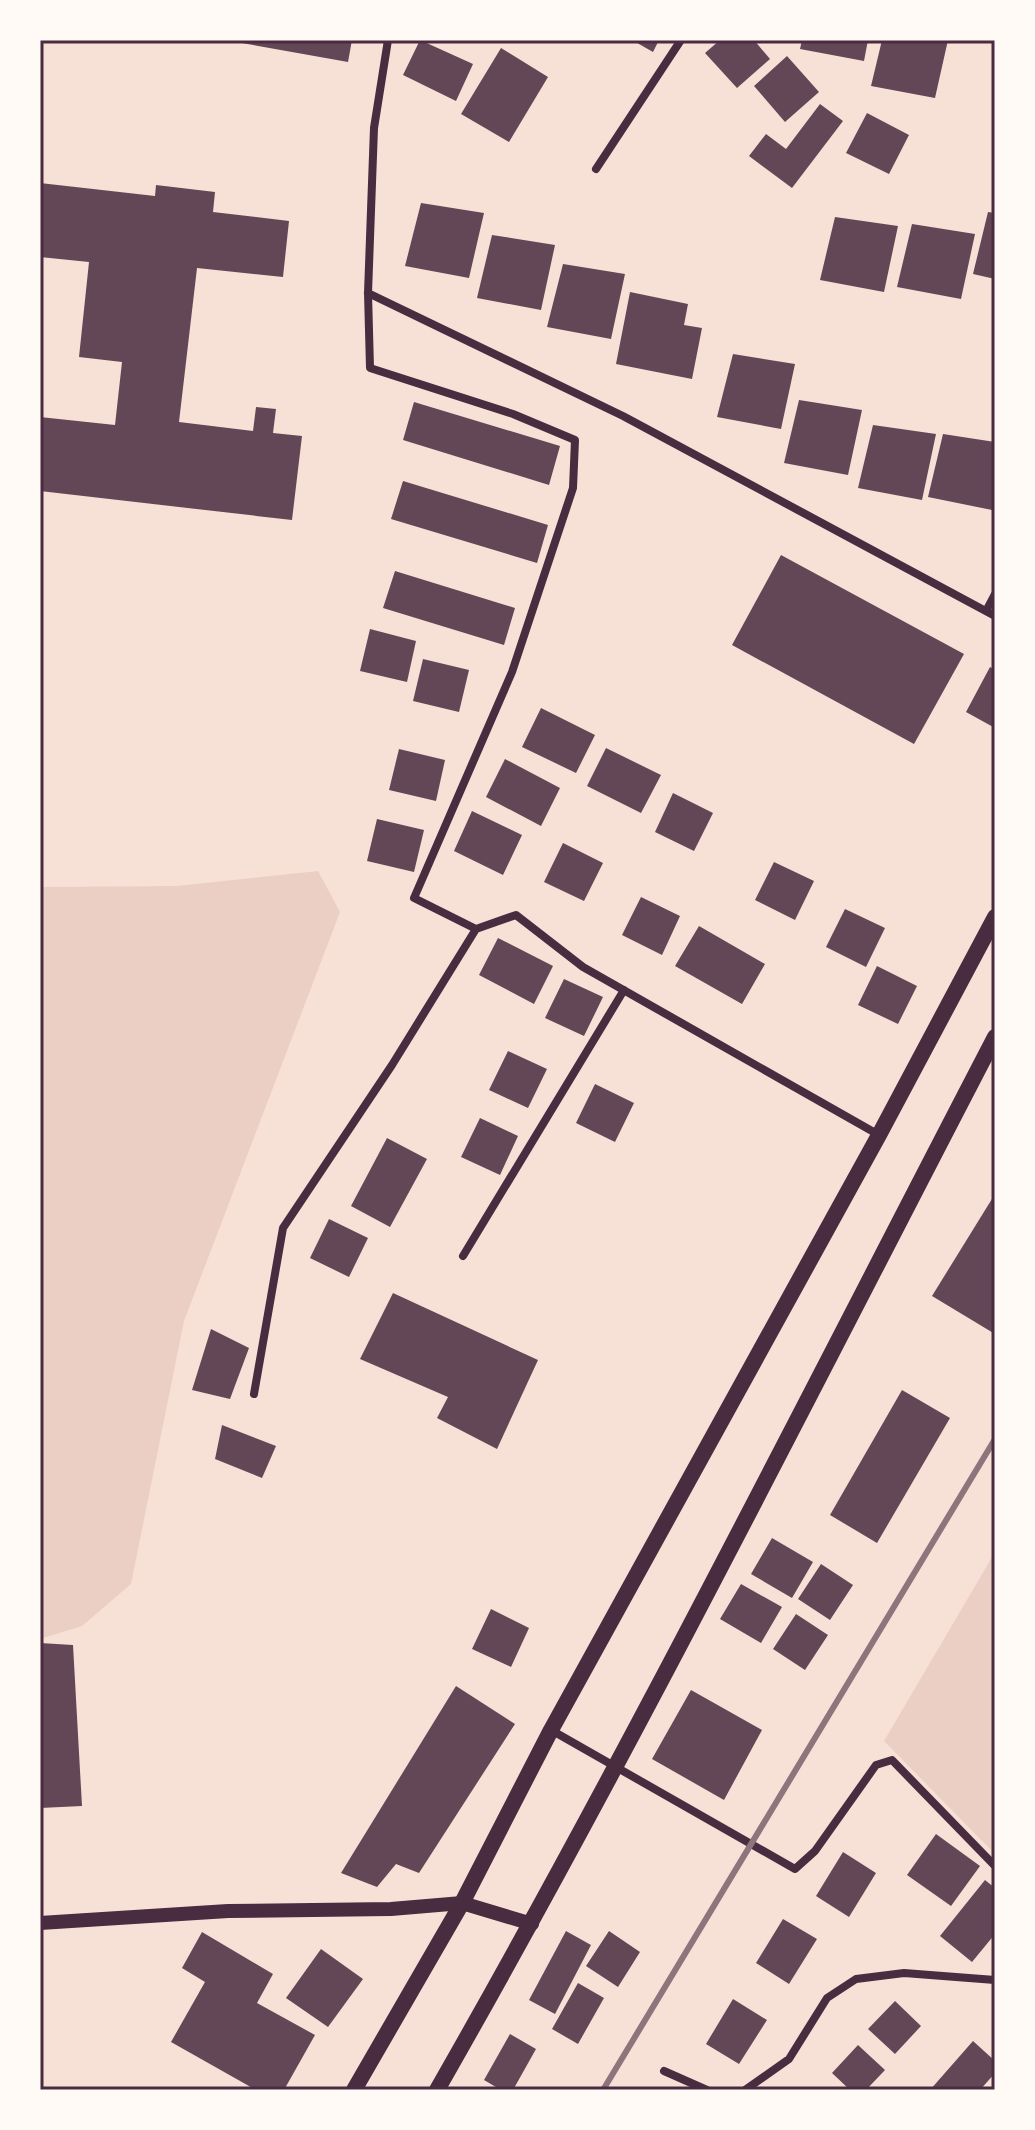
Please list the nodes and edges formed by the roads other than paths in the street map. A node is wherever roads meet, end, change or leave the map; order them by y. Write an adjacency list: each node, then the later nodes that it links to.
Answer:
1 (388, 40): 4 (street)
2 (681, 40): 3 (street)
3 (596, 169)
4 (368, 293): 6 (street); 8 (street)
5 (995, 594): 6 (street)
6 (991, 614)
7 (995, 917): 11 (main road)
8 (476, 929): 9 (street); 13 (street)
9 (624, 990): 11 (street); 12 (street)
10 (995, 1037): 15 (main road)
11 (879, 1135): 14 (main road)
12 (463, 1256)
13 (254, 1394)
14 (551, 1730): 15 (street); 17 (main road)
15 (617, 1767): 16 (street); 19 (main road)
16 (995, 1866)
17 (462, 1903): 18 (street); 19 (street); 22 (main road)
18 (40, 1923)
19 (532, 1924): 23 (main road)
20 (995, 1980): 25 (street)
21 (664, 2071): 24 (street)
22 (354, 2090)
23 (437, 2090)
24 (707, 2090)
25 (745, 2090)

